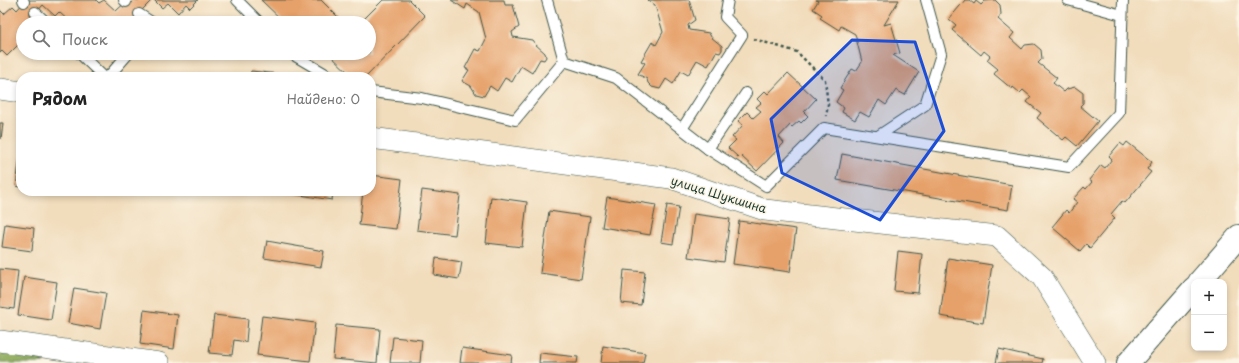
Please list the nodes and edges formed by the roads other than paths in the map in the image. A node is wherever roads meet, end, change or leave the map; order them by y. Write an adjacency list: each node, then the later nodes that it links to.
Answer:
1 (237, 0): 11 (lane)
2 (547, 0): 16 (lane)
3 (728, 0): 24 (lane)
4 (926, 0): 25 (lane)
5 (1068, 0): 12 (lane)
6 (1123, 0): 12 (lane)
7 (36, 12): 9 (lane)
8 (139, 14): 10 (lane)
9 (40, 16)
10 (142, 16)
11 (253, 16)
12 (1122, 16): 25 (lane)
13 (86, 60): 17 (lane)
14 (122, 60): 18 (lane)
15 (302, 60): 19 (lane)
16 (564, 61): 22 (lane); 24 (lane)
17 (99, 72)
18 (112, 72)
19 (322, 72)
20 (0, 89): 21 (street)
21 (16, 91)
22 (376, 93)
23 (746, 93): 27 (lane)
24 (682, 129): 27 (lane)
25 (878, 136): 27 (lane)
26 (376, 139): 33 (street, улица Шукшина)
27 (708, 149)
28 (1239, 236): 29 (street)
29 (1202, 279)
30 (1191, 291): 34 (street)
31 (0, 341): 32 (street)
32 (159, 363)
33 (1095, 363)
34 (1128, 363)

